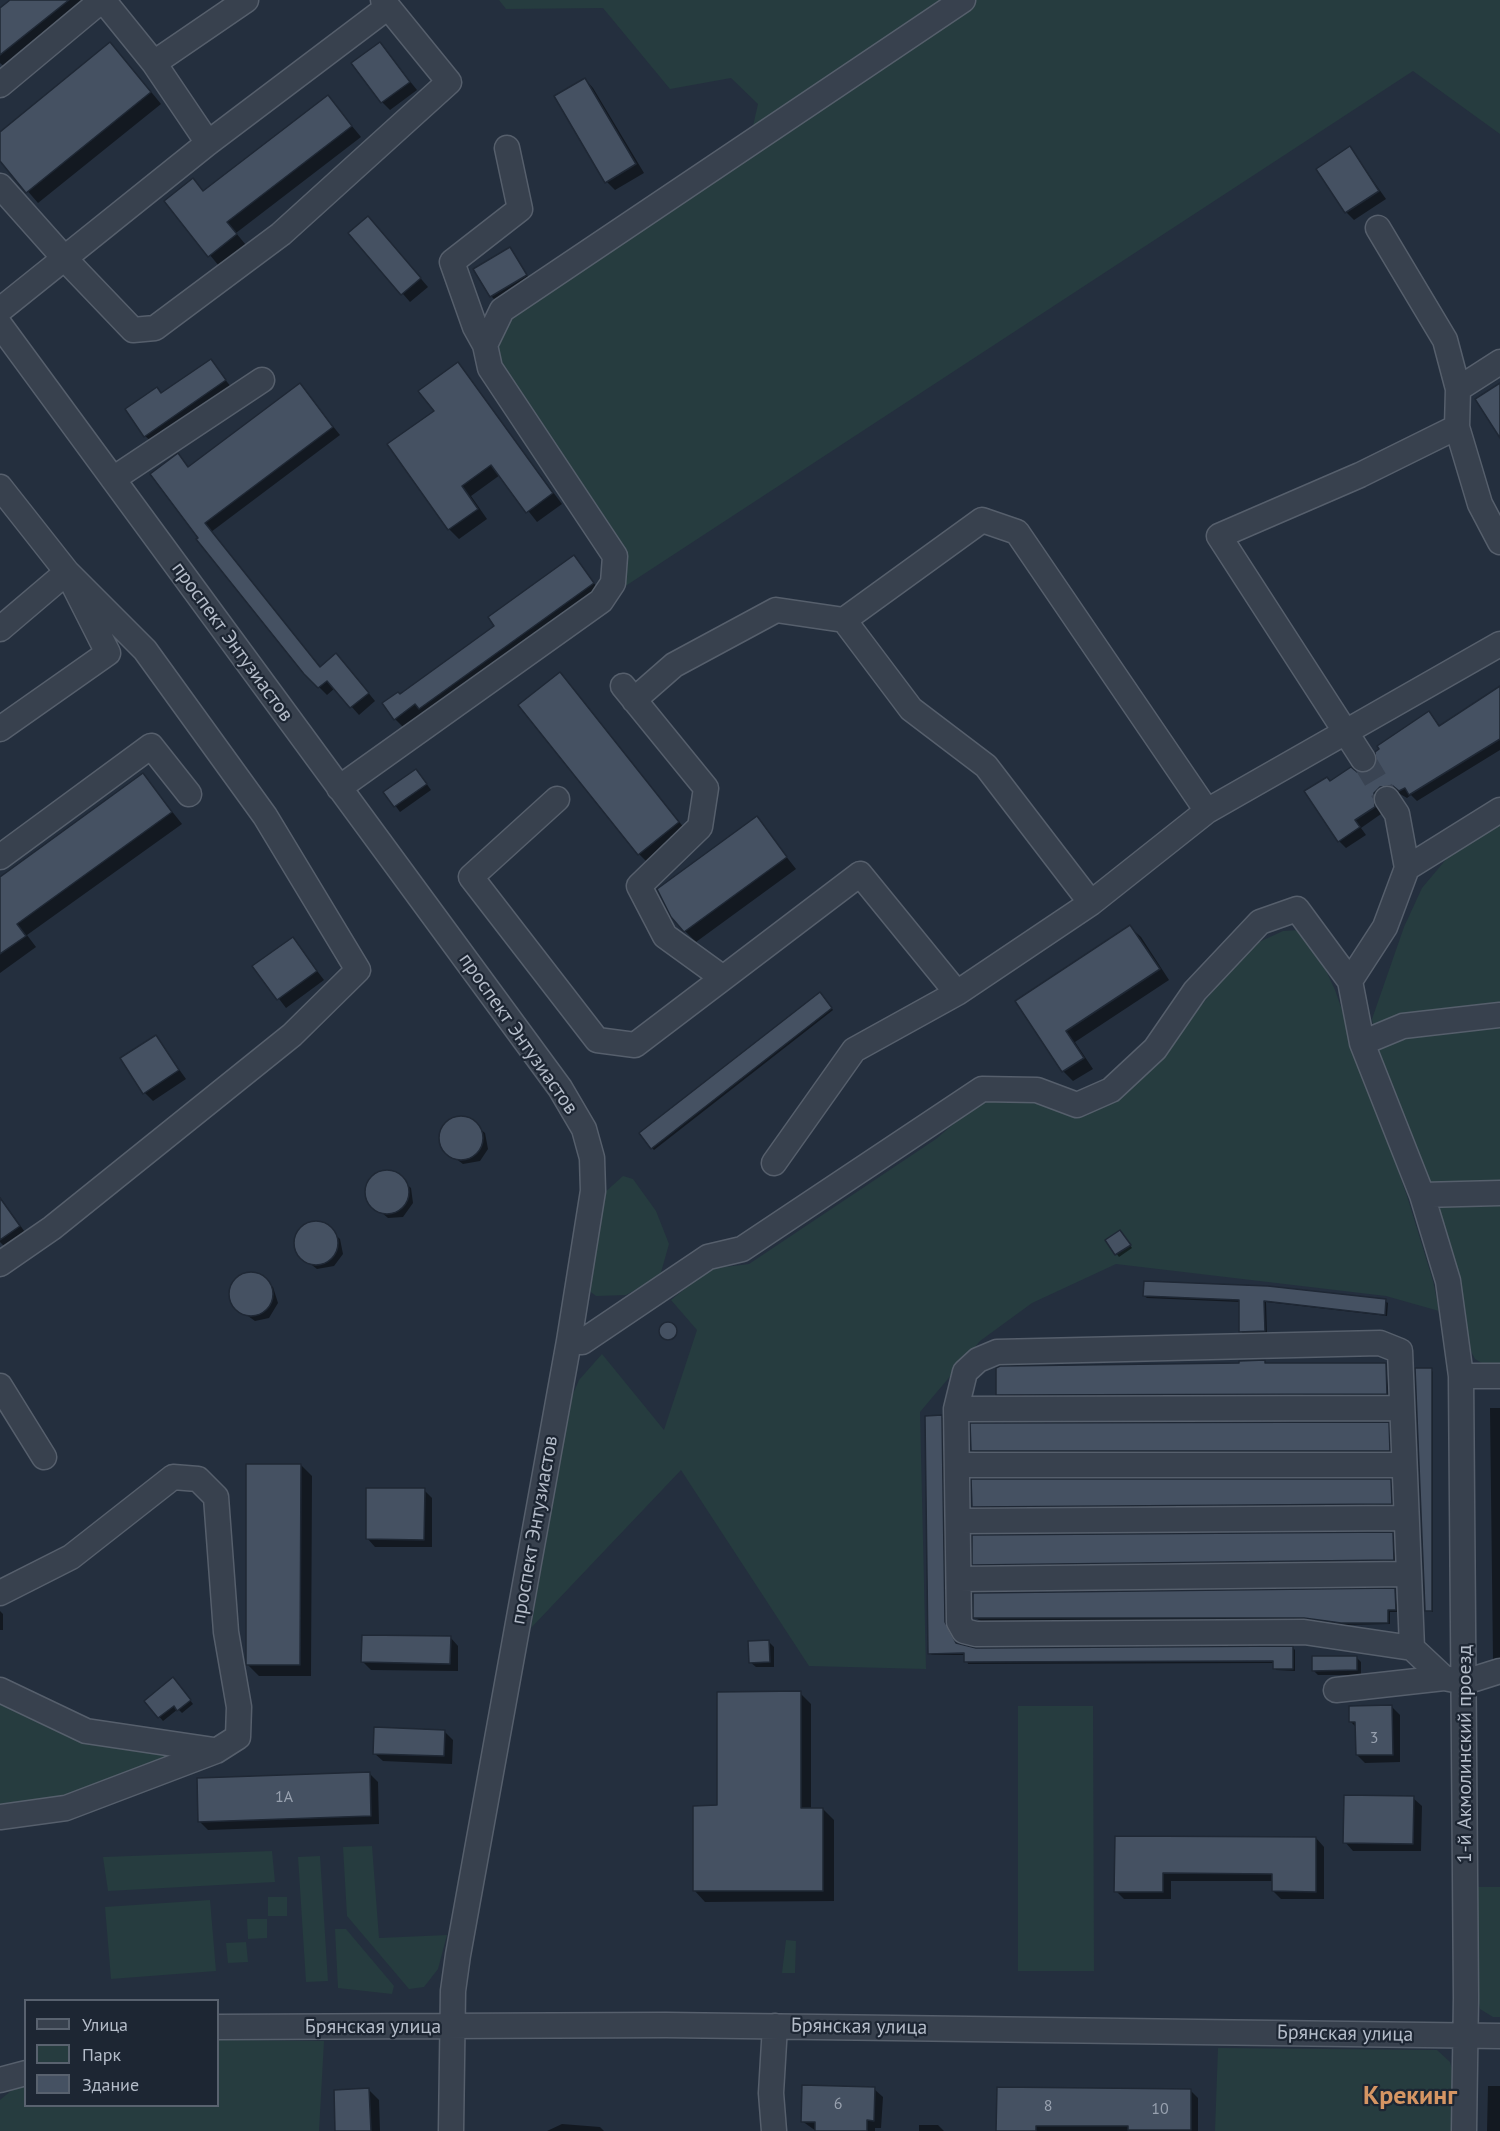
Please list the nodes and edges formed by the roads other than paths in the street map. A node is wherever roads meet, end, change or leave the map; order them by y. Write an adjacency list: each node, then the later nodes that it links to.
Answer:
1 (103, 0): 5 (street); 6 (street)
2 (246, 0): 5 (street)
3 (963, 0): 14 (street)
4 (385, 3): 7 (street); 11 (street)
5 (154, 63): 7 (street)
6 (0, 86)
7 (208, 143): 11 (street)
8 (507, 148): 14 (street)
9 (0, 186): 11 (street)
10 (1378, 228): 17 (street)
11 (65, 260): 12 (street)
12 (0, 310)
13 (0, 325): 19 (street, проспект Энтузиастов)
14 (485, 345): 29 (street)
15 (1500, 362): 17 (street)
16 (261, 380): 19 (street)
17 (1458, 389): 18 (street)
18 (1457, 427): 21 (street); 27 (street)
19 (113, 479): 29 (street, проспект Энтузиастов)
20 (0, 488): 22 (street)
21 (1500, 542)
22 (67, 572): 24 (street); 26 (street); 46 (street)
23 (844, 621): 34 (street); 37 (street); 38 (street)
24 (0, 629)
25 (1500, 644): 27 (street)
26 (0, 729)
27 (1345, 730): 28 (street); 34 (street)
28 (1363, 759)
29 (339, 788): 47 (street, проспект Энтузиастов)
30 (189, 794): 35 (street)
31 (557, 799): 38 (street)
32 (1387, 799): 36 (street)
33 (1500, 810): 36 (street)
34 (1207, 811): 37 (street)
35 (0, 857)
36 (1407, 868): 39 (street)
37 (1091, 903): 40 (street)
38 (723, 978): 40 (street)
39 (1350, 981): 42 (street, 1-й Акмолинский проезд); 47 (street)
40 (957, 993): 43 (street)
41 (1500, 1015): 42 (street)
42 (1362, 1043): 45 (street, 1-й Акмолинский проезд)
43 (774, 1163)
44 (1500, 1193): 45 (street)
45 (1422, 1195): 48 (street, 1-й Акмолинский проезд)
46 (0, 1264)
47 (569, 1341): 70 (street, проспект Энтузиастов)
48 (1461, 1376): 49 (street); 63 (street, 1-й Акмолинский проезд)
49 (1500, 1376)
50 (0, 1386): 53 (street)
51 (1401, 1407): 52 (street); 52 (street); 54 (street)
52 (956, 1409): 55 (street)
53 (44, 1457)
54 (1403, 1465): 55 (street); 56 (street)
55 (957, 1466): 57 (street)
56 (1405, 1518): 57 (street); 58 (street)
57 (958, 1521): 59 (street)
58 (1407, 1574): 59 (street); 61 (street)
59 (958, 1579): 61 (street)
60 (0, 1593): 66 (street)
61 (1412, 1648): 63 (street)
62 (1500, 1671): 63 (street)
63 (1454, 1680): 65 (street); 71 (street, 1-й Акмолинский проезд)
64 (0, 1690): 66 (street)
65 (1336, 1690)
66 (216, 1751): 67 (street)
67 (0, 1817)
68 (774, 2026): 70 (street, Брянская улица); 71 (street, Брянская улица); 76 (street)
69 (219, 2027): 70 (street, Брянская улица)
70 (453, 2027): 75 (street, проспект Энтузиастов)
71 (1466, 2035): 72 (street, Брянская улица); 77 (street, 1-й Акмолинский проезд)
72 (1500, 2036)
73 (24, 2074): 74 (street)
74 (0, 2080)
75 (451, 2131)
76 (774, 2131)
77 (1464, 2131)

